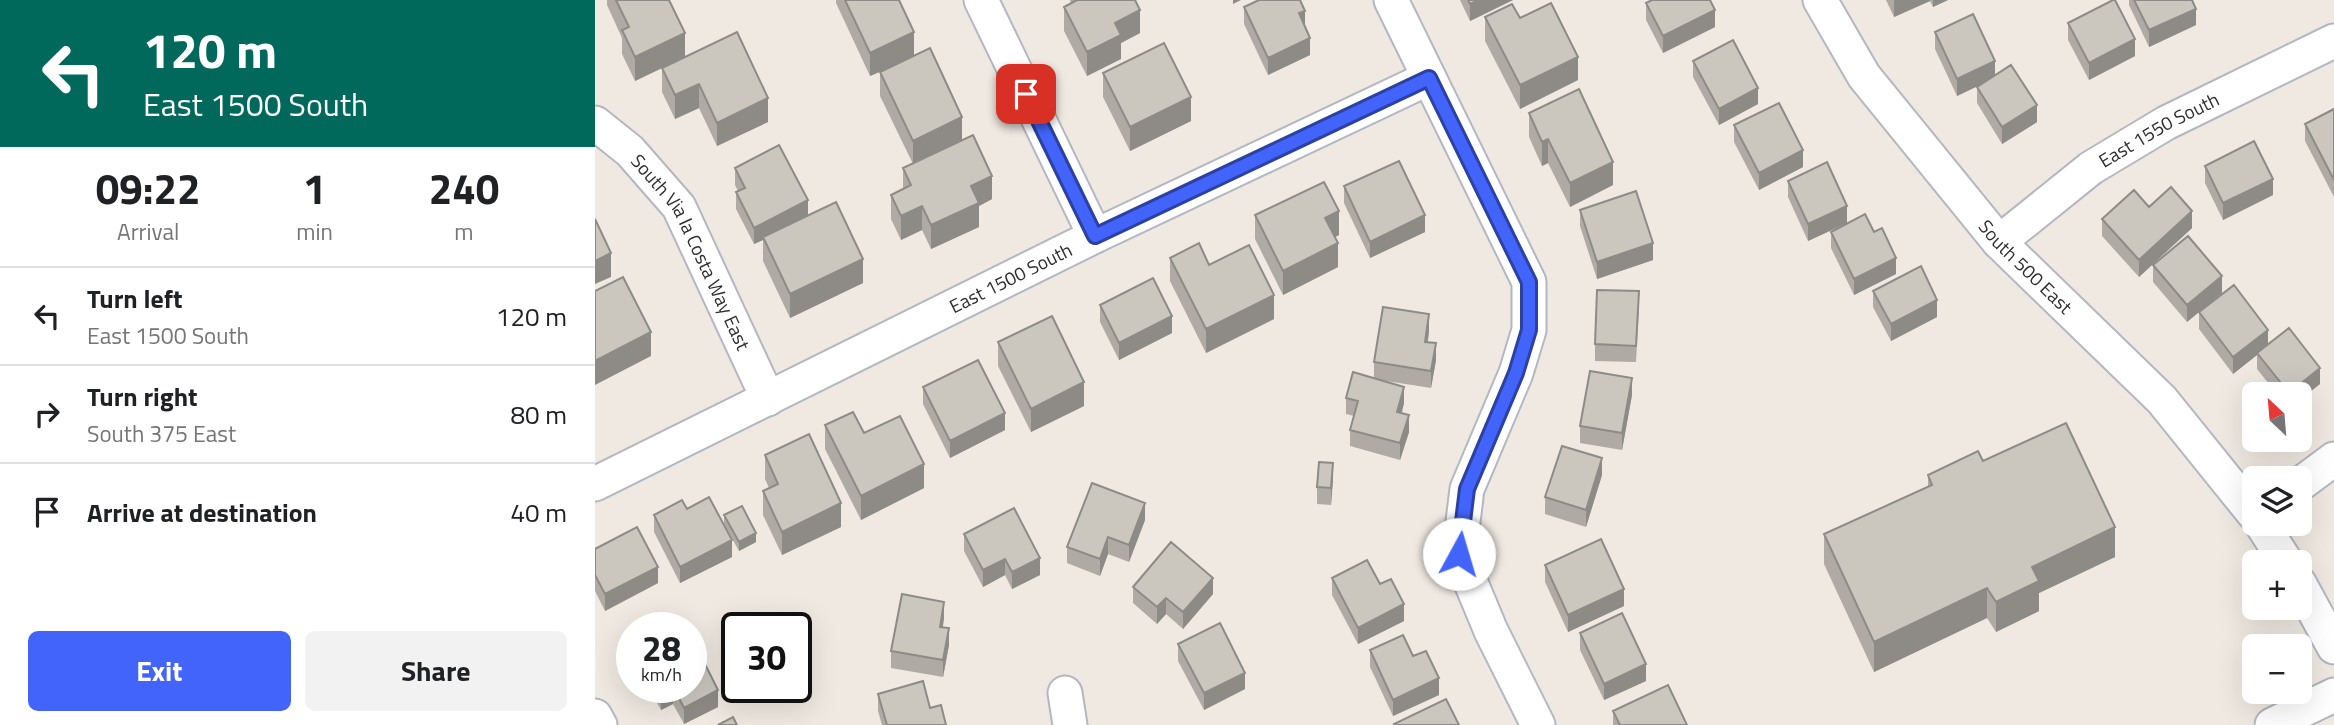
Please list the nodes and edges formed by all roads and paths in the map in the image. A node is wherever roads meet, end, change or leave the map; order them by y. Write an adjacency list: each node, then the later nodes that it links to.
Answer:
1 (981, 0): 7 (street)
2 (1391, 0): 5 (street)
3 (1820, 0): 8 (street, South 500 East)
4 (2334, 41): 8 (street, East 1550 South)
5 (1429, 78): 7 (street, East 1500 South); 19 (street)
6 (595, 123): 9 (street, South Via la Costa Way East)
7 (1095, 236): 9 (street, East 1500 South)
8 (1999, 242): 13 (street, South 500 East)
9 (768, 399): 12 (street, East 1500 South)
10 (2334, 459): 11 (street)
11 (2312, 475)
12 (595, 484)
13 (2242, 498)
14 (2312, 607): 15 (street)
15 (2334, 647)
16 (2334, 695): 20 (street)
17 (595, 716): 18 (street)
18 (600, 725)
19 (1538, 725)
20 (2272, 725)

